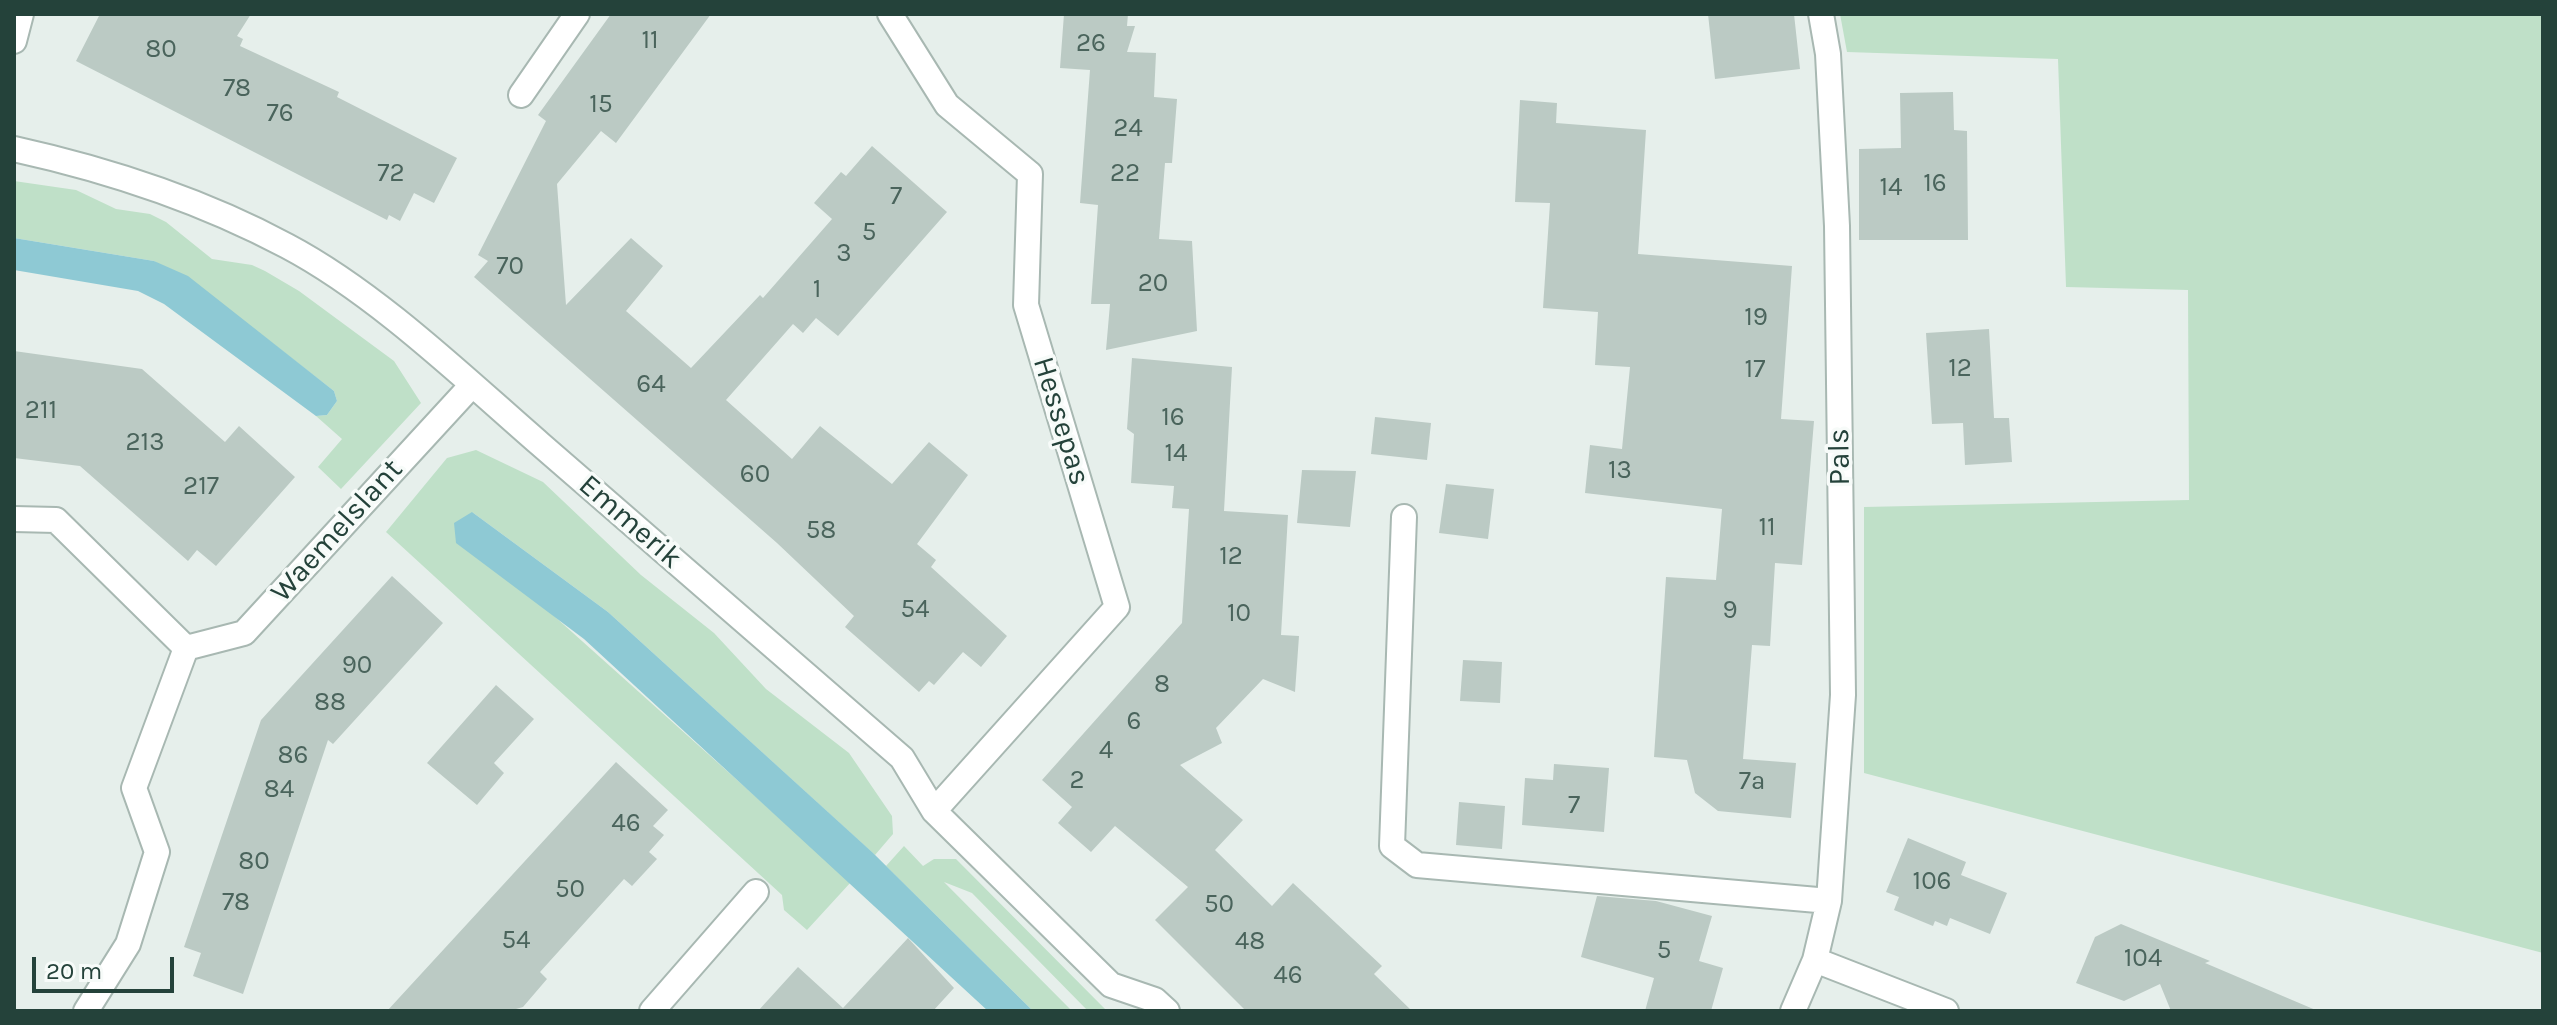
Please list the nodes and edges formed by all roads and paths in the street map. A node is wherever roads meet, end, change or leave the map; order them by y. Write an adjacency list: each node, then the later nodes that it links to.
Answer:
1 (21, 14): 5 (street)
2 (577, 14): 6 (street)
3 (890, 14): 12 (street, Hessepas)
4 (1821, 14): 14 (street, Pals)
5 (14, 41)
6 (521, 95)
7 (14, 149): 8 (street, Emmerik)
8 (472, 385): 11 (street, Waemelslant); 12 (street, Emmerik)
9 (1404, 517): 14 (street)
10 (14, 519): 11 (street)
11 (186, 648): 16 (street)
12 (934, 811): 18 (street, Emmerik)
13 (756, 892): 17 (street)
14 (1829, 901): 15 (street, Pals)
15 (1815, 960): 19 (street, Pals); 20 (street)
16 (86, 1011)
17 (652, 1011)
18 (1167, 1011)
19 (1793, 1011)
20 (1946, 1011)

